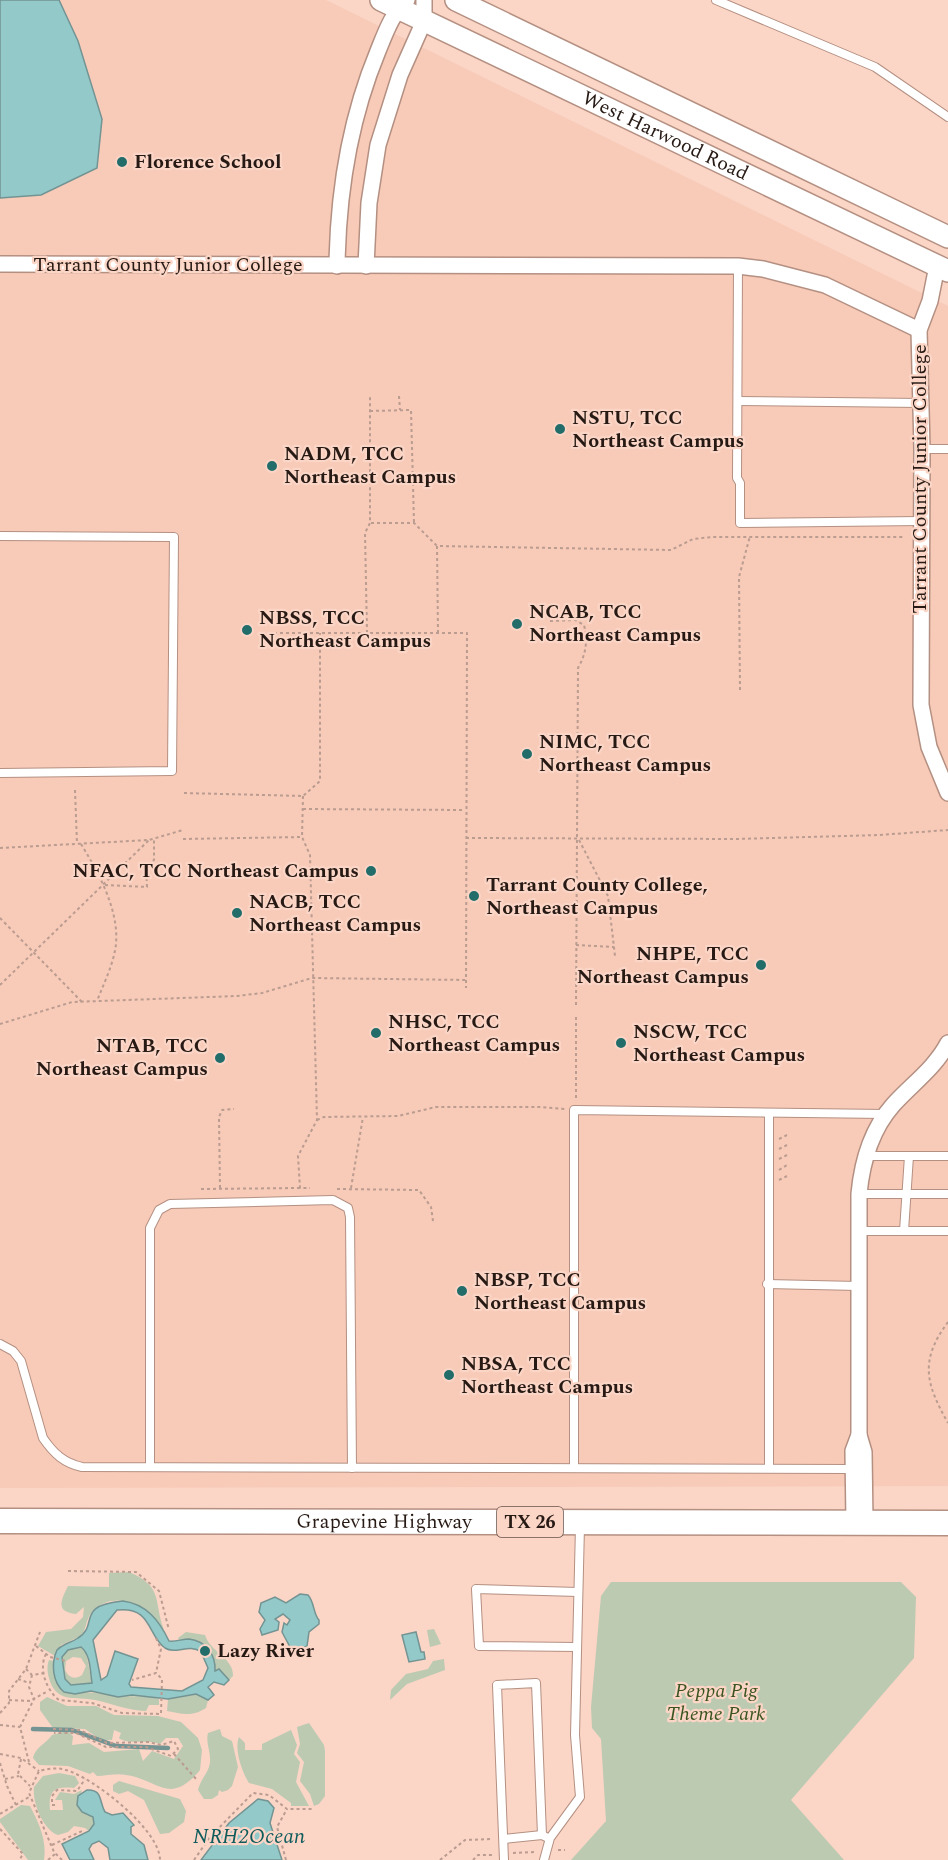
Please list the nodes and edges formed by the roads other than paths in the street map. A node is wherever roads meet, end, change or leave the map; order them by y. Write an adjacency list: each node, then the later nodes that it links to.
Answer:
1 (456, 0): 6 (main road, West Harwood Road)
2 (716, 0): 5 (lane)
3 (395, 3): 4 (main road, West Harwood Road); 8 (street)
4 (424, 10): 9 (street); 11 (main road, West Harwood Road)
5 (948, 117)
6 (948, 239): 11 (main road)
7 (0, 264): 8 (street, Tarrant County Junior College)
8 (337, 266): 9 (street, Tarrant County Junior College)
9 (366, 266): 10 (street, Tarrant County Junior College)
10 (738, 266): 12 (street, Tarrant County Junior College); 13 (lane)
11 (944, 273): 12 (street)
12 (919, 330): 14 (street, Tarrant County Junior College)
13 (738, 401): 14 (lane); 17 (lane)
14 (922, 403): 15 (street, Tarrant County Junior College)
15 (922, 449): 16 (lane); 17 (street, Tarrant County Junior College)
16 (948, 449)
17 (921, 521): 20 (street, Tarrant County Junior College)
18 (0, 536): 19 (lane)
19 (0, 773)
20 (946, 782)
21 (948, 1043): 23 (street)
22 (769, 1113): 23 (lane); 33 (lane); 39 (lane)
23 (886, 1114): 24 (street)
24 (866, 1156): 25 (lane); 27 (street)
25 (909, 1156): 26 (lane); 28 (lane)
26 (948, 1156)
27 (859, 1194): 28 (lane); 30 (street)
28 (905, 1194): 29 (lane); 31 (lane)
29 (948, 1194)
30 (858, 1231): 31 (lane); 34 (street)
31 (904, 1231): 32 (lane)
32 (948, 1231)
33 (767, 1284): 34 (lane); 40 (lane)
34 (858, 1286): 36 (street)
35 (0, 1344): 37 (lane)
36 (858, 1435): 41 (street); 44 (street)
37 (150, 1467): 38 (lane); 38 (lane)
38 (352, 1468): 39 (lane)
39 (574, 1468): 40 (lane)
40 (768, 1468): 41 (lane)
41 (853, 1469): 44 (street)
42 (0, 1521): 43 (main road, Grapevine Highway / TX 26)
43 (580, 1522): 44 (main road, Grapevine Highway / TX 26); 46 (lane)
44 (860, 1522): 45 (main road, Grapevine Highway / TX 26)
45 (948, 1523)
46 (579, 1592): 47 (lane); 47 (lane)
47 (577, 1647): 48 (lane)
48 (546, 1837): 49 (lane); 49 (lane); 50 (lane)
49 (504, 1839): 51 (lane)
50 (545, 1856)
51 (504, 1857)

